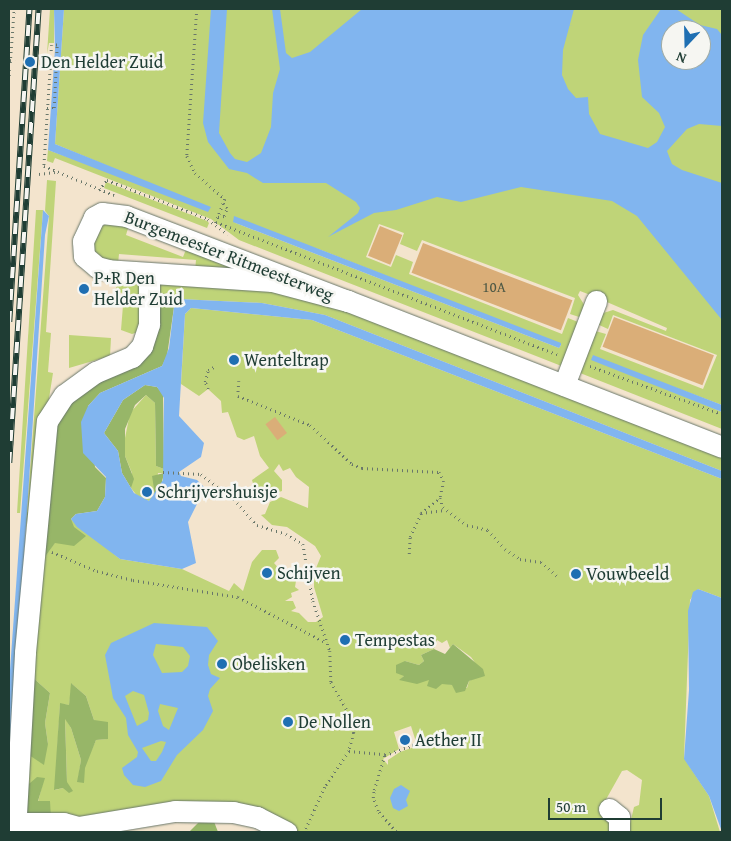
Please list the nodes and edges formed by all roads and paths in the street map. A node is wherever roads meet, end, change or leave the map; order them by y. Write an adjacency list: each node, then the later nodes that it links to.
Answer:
1 (14, 9): 3 (path); 7 (path)
2 (197, 9): 13 (path)
3 (9, 10)
4 (52, 52): 10 (path)
5 (15, 61): 7 (path)
6 (49, 61): 10 (path)
7 (10, 62)
8 (9, 69): 9 (path)
9 (9, 74)
10 (48, 108): 11 (path)
11 (55, 172): 12 (path); 13 (path)
12 (39, 174)
13 (216, 222): 17 (path)
14 (149, 275): 15 (street, Burgemeester Ritmeesterweg); 15 (street, Burgemeester Ritmeesterweg); 28 (street)
15 (348, 301): 20 (street, Burgemeester Ritmeesterweg)
16 (596, 301): 17 (street)
17 (573, 360): 20 (street); 22 (path)
18 (216, 366): 21 (path)
19 (239, 381): 25 (path)
20 (564, 385): 23 (street, Burgemeester Ritmeesterweg)
21 (208, 389)
22 (722, 414)
23 (722, 447)
24 (163, 472): 33 (path)
25 (440, 498): 26 (path); 27 (path)
26 (446, 510): 27 (path); 32 (path)
27 (422, 512): 29 (path)
28 (35, 547): 33 (path); 38 (street)
29 (409, 554)
30 (602, 570): 31 (path)
31 (596, 571)
32 (558, 576)
33 (327, 643): 35 (path)
34 (423, 742): 36 (path)
35 (349, 751): 36 (path); 40 (path)
36 (385, 754): 41 (path)
37 (609, 809): 42 (street)
38 (15, 828): 39 (street)
39 (286, 832)
40 (304, 832)
41 (396, 832)
42 (619, 832)

